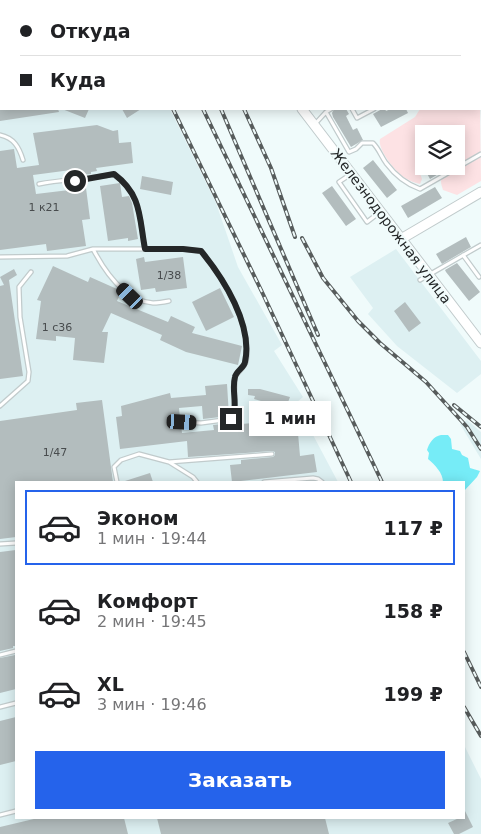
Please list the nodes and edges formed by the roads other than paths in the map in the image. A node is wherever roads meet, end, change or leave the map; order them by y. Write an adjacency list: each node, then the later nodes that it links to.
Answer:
1 (303, 110): 6 (street, Железнодорожная улица)
2 (329, 110): 5 (lane)
3 (353, 110): 4 (lane)
4 (372, 110)
5 (326, 112): 6 (lane); 8 (lane)
6 (314, 125): 10 (street, Железнодорожная улица)
7 (0, 135): 9 (lane)
8 (481, 154)
9 (23, 160)
10 (351, 174): 13 (street, Железнодорожная улица); 13 (lane)
11 (39, 184): 17 (lane)
12 (481, 192): 14 (street)
13 (380, 212): 14 (street, Железнодорожная улица)
14 (401, 239): 21 (street, Железнодорожная улица)
15 (481, 245): 18 (lane)
16 (93, 249): 17 (lane); 19 (lane); 24 (lane)
17 (145, 249): 27 (lane)
18 (463, 255): 21 (lane); 22 (lane)
19 (0, 257)
20 (31, 272): 26 (lane)
21 (428, 275): 23 (lane); 25 (street, Железнодорожная улица)
22 (479, 277)
23 (420, 280)
24 (169, 301)
25 (481, 343)
26 (0, 406)
27 (182, 422)
28 (272, 454): 29 (lane)
29 (169, 462): 30 (lane); 31 (lane)
30 (117, 481)
31 (196, 481)
32 (276, 481): 33 (lane)
33 (321, 481)
34 (15, 543): 35 (lane)
35 (0, 544)
36 (15, 651): 37 (lane)
37 (0, 655)
38 (15, 703): 39 (lane)
39 (0, 707)
40 (15, 811): 41 (lane)
41 (0, 815)

